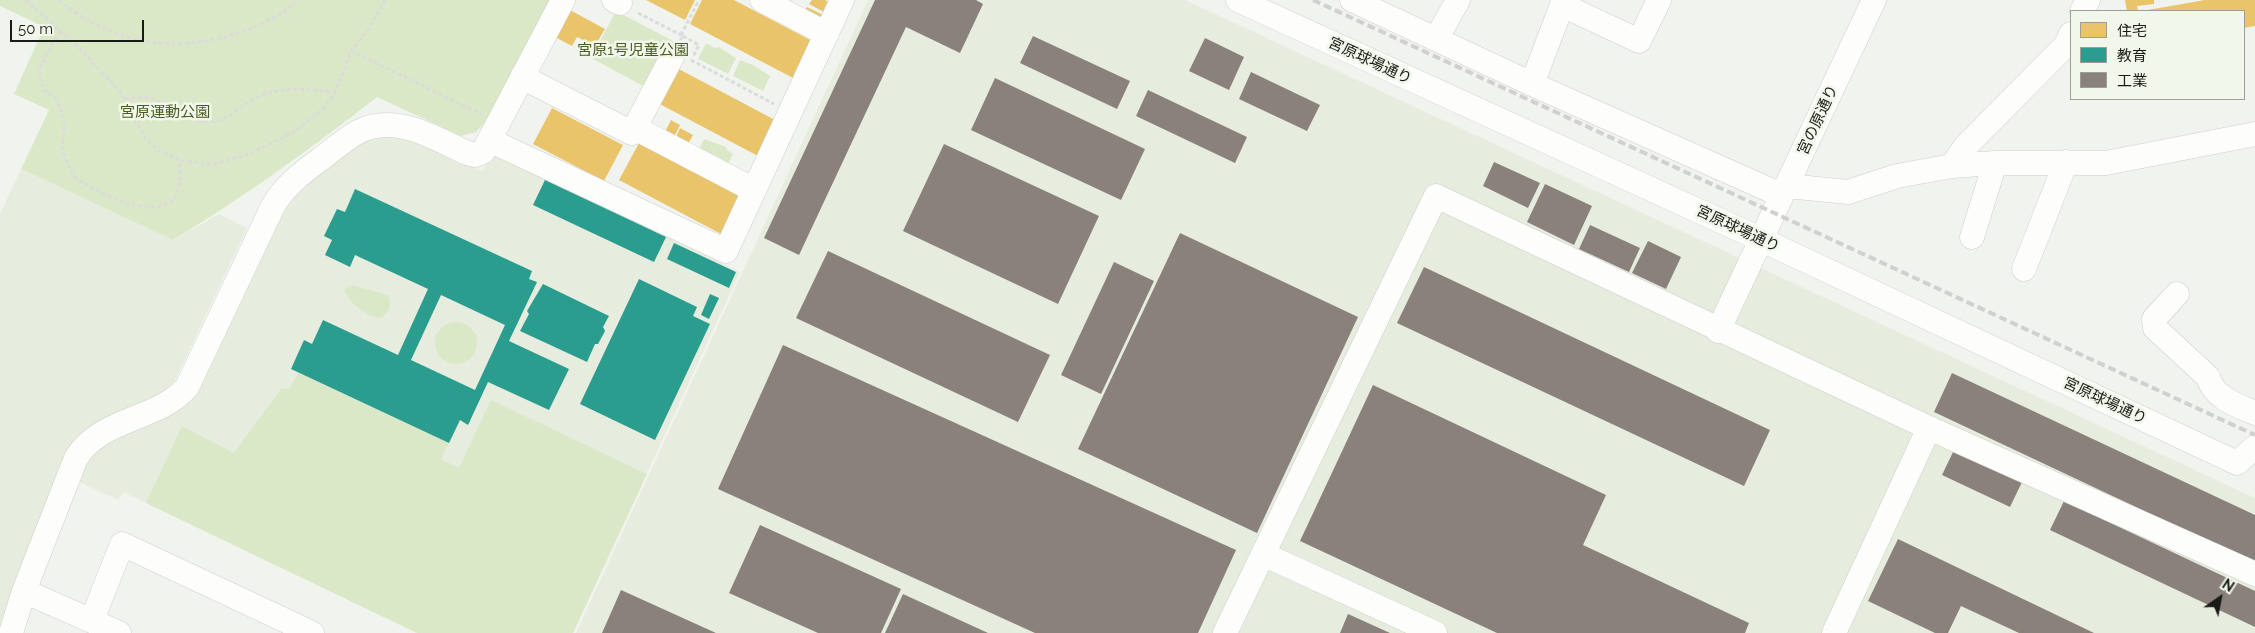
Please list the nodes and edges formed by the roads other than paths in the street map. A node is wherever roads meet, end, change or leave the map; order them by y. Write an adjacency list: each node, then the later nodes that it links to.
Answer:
1 (563, 0): 13 (street)
2 (762, 0): 9 (street)
3 (842, 0): 9 (street)
4 (1238, 0): 24 (street, 宮原球場通り)
5 (1352, 0): 11 (street)
6 (1458, 0): 11 (street)
7 (1660, 0): 14 (street)
8 (1874, 0): 22 (street, 宮の原通り)
9 (827, 34): 21 (street)
10 (2070, 36): 20 (street)
11 (1436, 39): 14 (street)
12 (679, 56): 15 (street)
13 (522, 77): 15 (street); 16 (street)
14 (1532, 84): 22 (street)
15 (635, 128): 21 (street)
16 (494, 132): 21 (street); 33 (street)
17 (2255, 134): 18 (street)
18 (2066, 162): 19 (street); 25 (street)
19 (1995, 163): 20 (street); 23 (street)
20 (1952, 166): 22 (street)
21 (754, 190)
22 (1784, 190): 24 (street, 宮の原通り)
23 (1972, 237)
24 (1760, 239): 27 (street, 宮の原通り); 30 (street, 宮原球場通り)
25 (2024, 269)
26 (2177, 294): 28 (street)
27 (1718, 331): 29 (street); 31 (street)
28 (2255, 413)
29 (1929, 428): 32 (street); 40 (street)
30 (2255, 447)
31 (1263, 554): 38 (street); 39 (street)
32 (2255, 574)
33 (24, 591): 34 (street); 35 (street)
34 (92, 620): 36 (street); 37 (street)
35 (11, 633)
36 (119, 633)
37 (312, 633)
38 (1225, 633)
39 (1435, 633)
40 (1834, 633)

